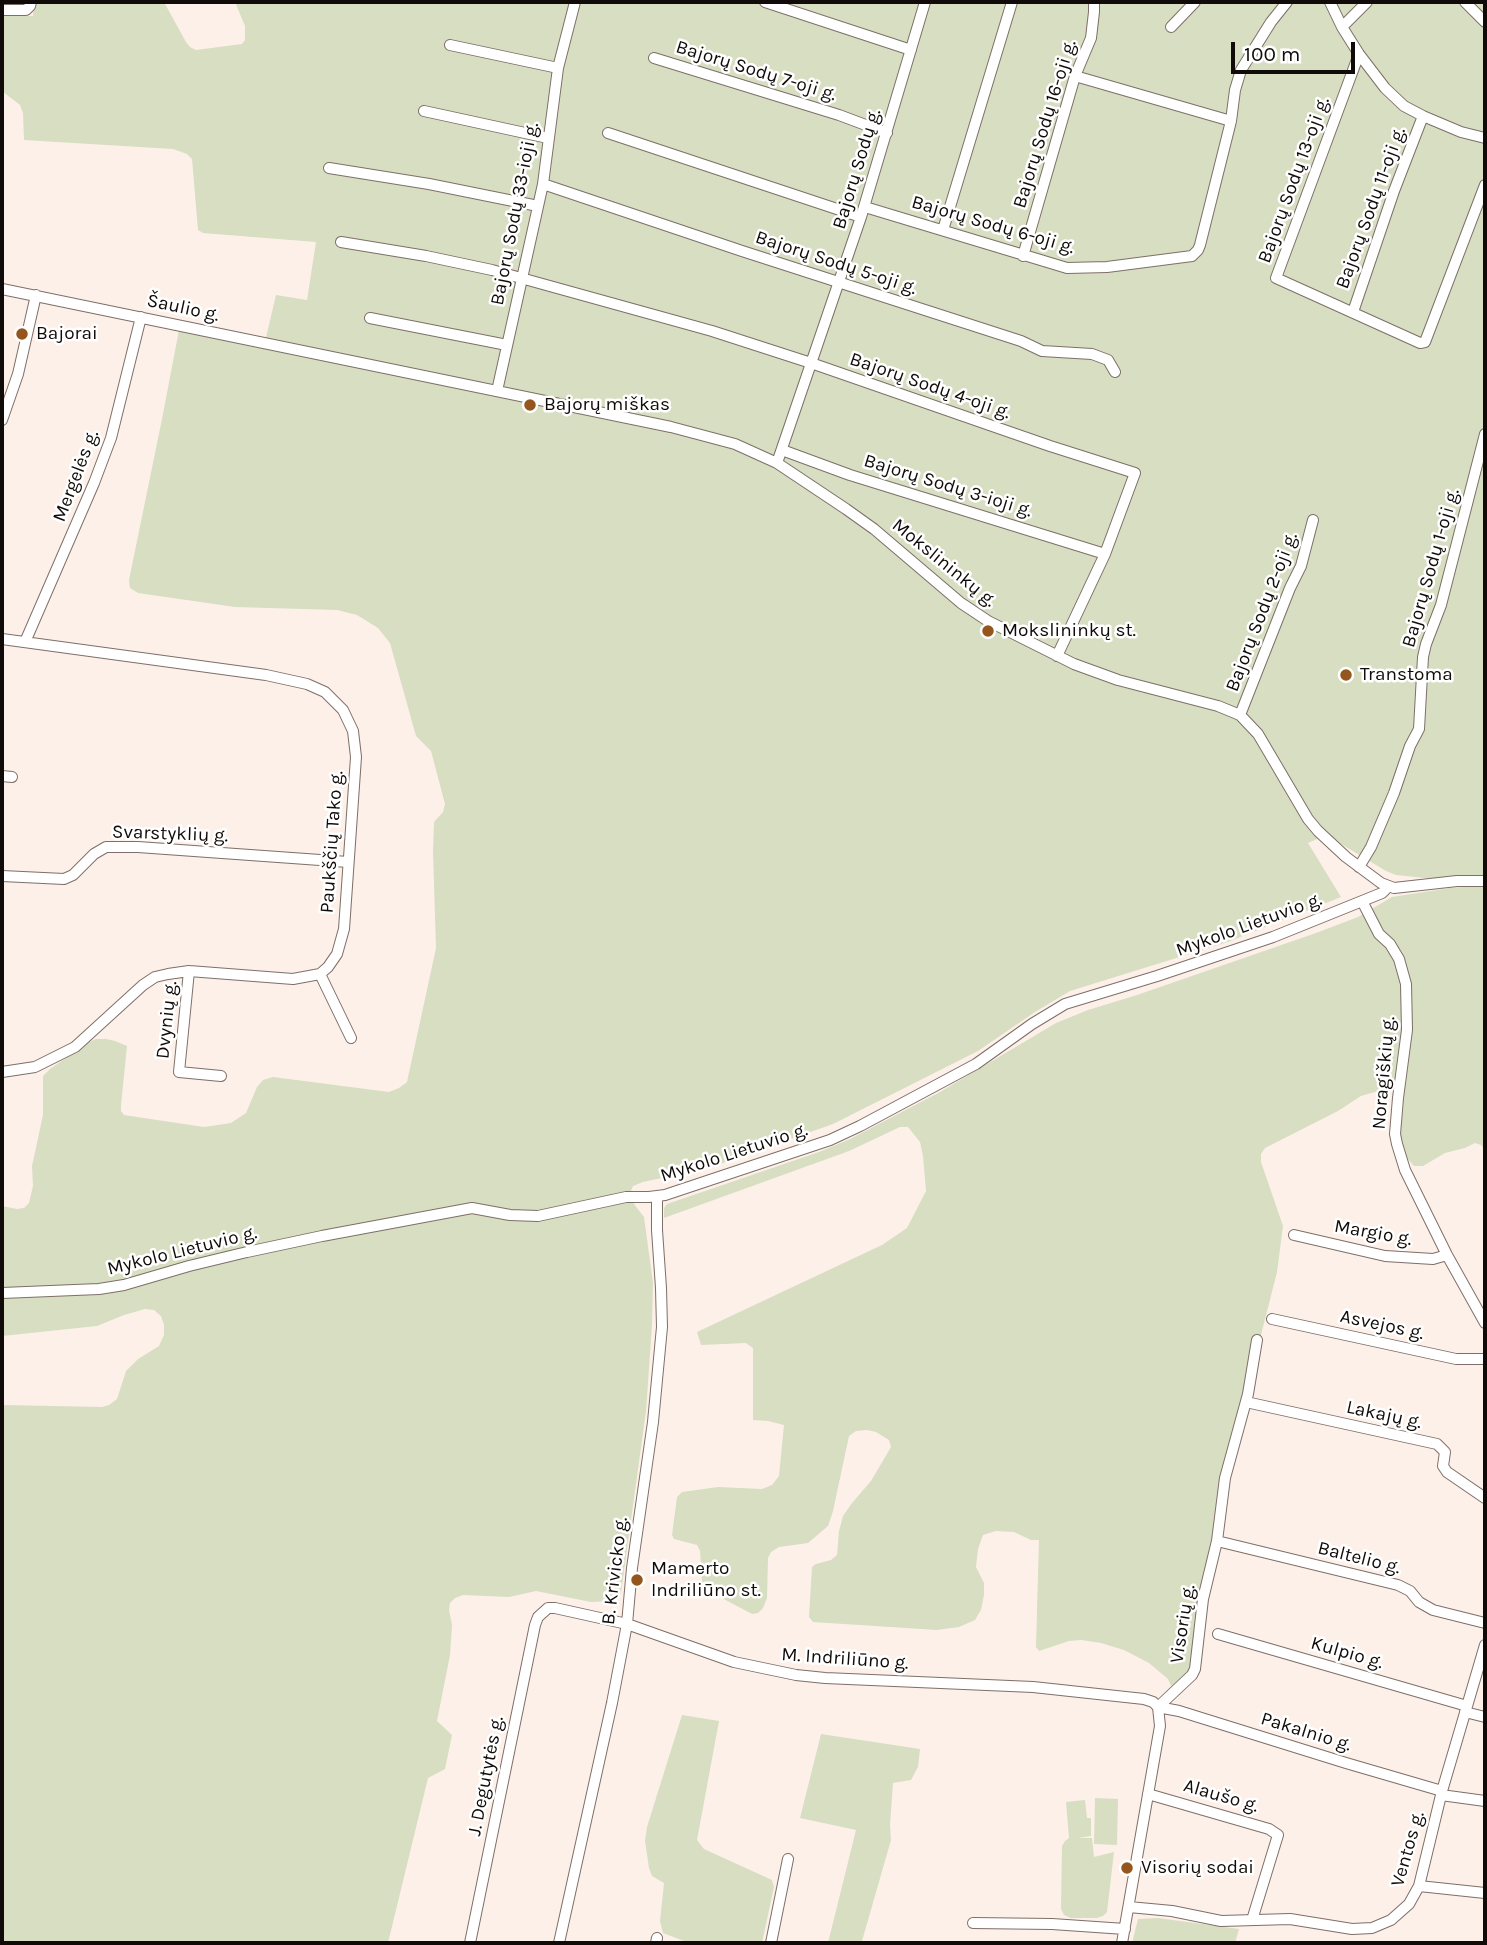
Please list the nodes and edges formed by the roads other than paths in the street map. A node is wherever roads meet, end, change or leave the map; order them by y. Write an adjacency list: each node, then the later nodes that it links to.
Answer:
1 (31, 2): 12 (street)
2 (575, 2): 20 (street, Bajorų Sodų 33-ioji g.)
3 (765, 2): 17 (street)
4 (925, 2): 17 (street, Bajorų Sodų g.)
5 (1012, 2): 34 (street)
6 (1094, 2): 21 (street, Bajorų Sodų 16-oji g.)
7 (1195, 2): 14 (street)
8 (1287, 2): 24 (street)
9 (1330, 2): 15 (street)
10 (1367, 2): 15 (street)
11 (1465, 2): 13 (street)
12 (2, 10)
13 (1485, 22)
14 (1171, 27)
15 (1342, 27): 18 (street)
16 (450, 45): 20 (street)
17 (911, 50): 26 (street, Bajorų Sodų g.)
18 (1359, 54): 23 (street); 41 (street, Bajorų Sodų 13-oji g.)
19 (654, 58): 26 (street, Bajorų Sodų 7-oji g.)
20 (558, 68): 27 (street, Bajorų Sodų 33-ioji g.)
21 (1075, 76): 24 (street); 36 (street, Bajorų Sodų 16-oji g.)
22 (424, 111): 27 (street)
23 (1423, 116): 28 (street); 41 (street, Bajorų Sodų 11-oji g.)
24 (1231, 121): 36 (street, Bajorų Sodų 6-oji g.)
25 (608, 133): 33 (street, Bajorų Sodų 6-oji g.)
26 (887, 134): 33 (street, Bajorų Sodų g.)
27 (548, 138): 30 (street, Bajorų Sodų 33-ioji g.)
28 (1485, 138)
29 (329, 168): 32 (street)
30 (542, 184): 32 (street, Bajorų Sodų 33-ioji g.); 38 (street, Bajorų Sodų 5-oji g.)
31 (1485, 185): 41 (street)
32 (538, 206): 37 (street, Bajorų Sodų 33-ioji g.)
33 (863, 212): 34 (street, Bajorų Sodų 6-oji g.); 38 (street, Bajorų Sodų g.)
34 (943, 230): 36 (street, Bajorų Sodų 6-oji g.)
35 (341, 242): 37 (street, Bajorų Sodų 4-oji g.)
36 (1023, 256)
37 (522, 278): 44 (street, Bajorų Sodų 33-ioji g.); 46 (street, Bajorų Sodų 4-oji g.)
38 (839, 282): 46 (street, Bajorų Sodų g.); 47 (street, Bajorų Sodų 5-oji g.)
39 (2, 289): 40 (street, Šaulio g.)
40 (36, 295): 42 (street, Šaulio g.); 49 (street)
41 (1353, 312)
42 (141, 317): 45 (street, Šaulio g.); 57 (street, Mergelės g.)
43 (370, 318): 44 (street)
44 (507, 345): 48 (street, Bajorų Sodų 33-ioji g.)
45 (357, 363): 48 (street, Mokslininkų g.)
46 (811, 363): 52 (street, Bajorų Sodų g.); 55 (street, Bajorų Sodų 4-oji g.)
47 (1115, 372)
48 (497, 391): 53 (street, Mokslininkų g.)
49 (4, 406): 50 (street)
50 (2, 420)
51 (1485, 435): 61 (street, Bajorų Sodų 1-oji g.)
52 (782, 450): 53 (street, Bajorų Sodų g.); 55 (street, Bajorų Sodų 3-ioji g.)
53 (777, 463): 58 (street, Mokslininkų g.)
54 (1314, 520): 59 (street, Bajorų Sodų 2-oji g.)
55 (1105, 554): 58 (street, Bajorų Sodų 4-oji g.)
56 (2, 639): 57 (street, Paukščių Tako g.)
57 (25, 642): 60 (street, Paukščių Tako g.)
58 (1057, 656): 59 (street, Mokslininkų g.)
59 (1240, 715): 61 (street, Mokslininkų g.)
60 (348, 862): 62 (street, Svarstyklių g.); 67 (street, Paukščių Tako g.)
61 (1359, 867): 64 (street, Mokslininkų g.)
62 (2, 876)
63 (1485, 881): 64 (street)
64 (1388, 887): 65 (street, Mykolo Lietuvio g.)
65 (1362, 901): 71 (street, Mykolo Lietuvio g.); 73 (street, Noragiškių g.)
66 (189, 971): 67 (street); 69 (street); 70 (street, Dvynių g.)
67 (320, 974): 68 (street)
68 (351, 1038)
69 (2, 1072)
70 (221, 1076)
71 (657, 1196): 74 (street, Mykolo Lietuvio g.); 84 (street, B. Krivicko g.)
72 (1294, 1236): 73 (street, Margio g.)
73 (1447, 1255): 76 (street, Noragiškių g.)
74 (2, 1293)
75 (1272, 1319): 78 (street, Asvejos g.)
76 (1485, 1323)
77 (1257, 1340): 79 (street, Visorių g.)
78 (1485, 1359)
79 (1246, 1402): 80 (street, Lakajų g.); 81 (street, Visorių g.)
80 (1485, 1498)
81 (1217, 1541): 83 (street, Baltelio g.); 87 (street, Visorių g.)
82 (538, 1617): 84 (street, M. Indriliūno g.); 101 (street, J. Degutytės g.)
83 (1485, 1623)
84 (627, 1624): 87 (street, M. Indriliūno g.); 102 (street, B. Krivicko g.)
85 (1218, 1634): 88 (street, Kulpio g.)
86 (1485, 1645): 88 (street, Ventos g.)
87 (1158, 1707): 90 (street, Pakalnio g.); 91 (street)
88 (1466, 1709): 89 (street, Kulpio g.); 90 (street, Ventos g.)
89 (1485, 1717)
90 (1442, 1793): 92 (street, Pakalnio g.); 94 (street, Ventos g.)
91 (1148, 1794): 96 (street); 97 (street, Alaušo g.)
92 (1485, 1801)
93 (789, 1859): 103 (street)
94 (1419, 1886): 95 (street); 100 (street, Ventos g.)
95 (1485, 1893)
96 (1129, 1907): 97 (street, Ventos g.); 99 (street)
97 (1252, 1920): 100 (street, Ventos g.)
98 (972, 1923): 99 (street)
99 (1125, 1928): 104 (street)
100 (1356, 1929): 105 (street)
101 (470, 1943)
102 (559, 1943)
103 (771, 1943)
104 (1122, 1943)
105 (1354, 1943)

